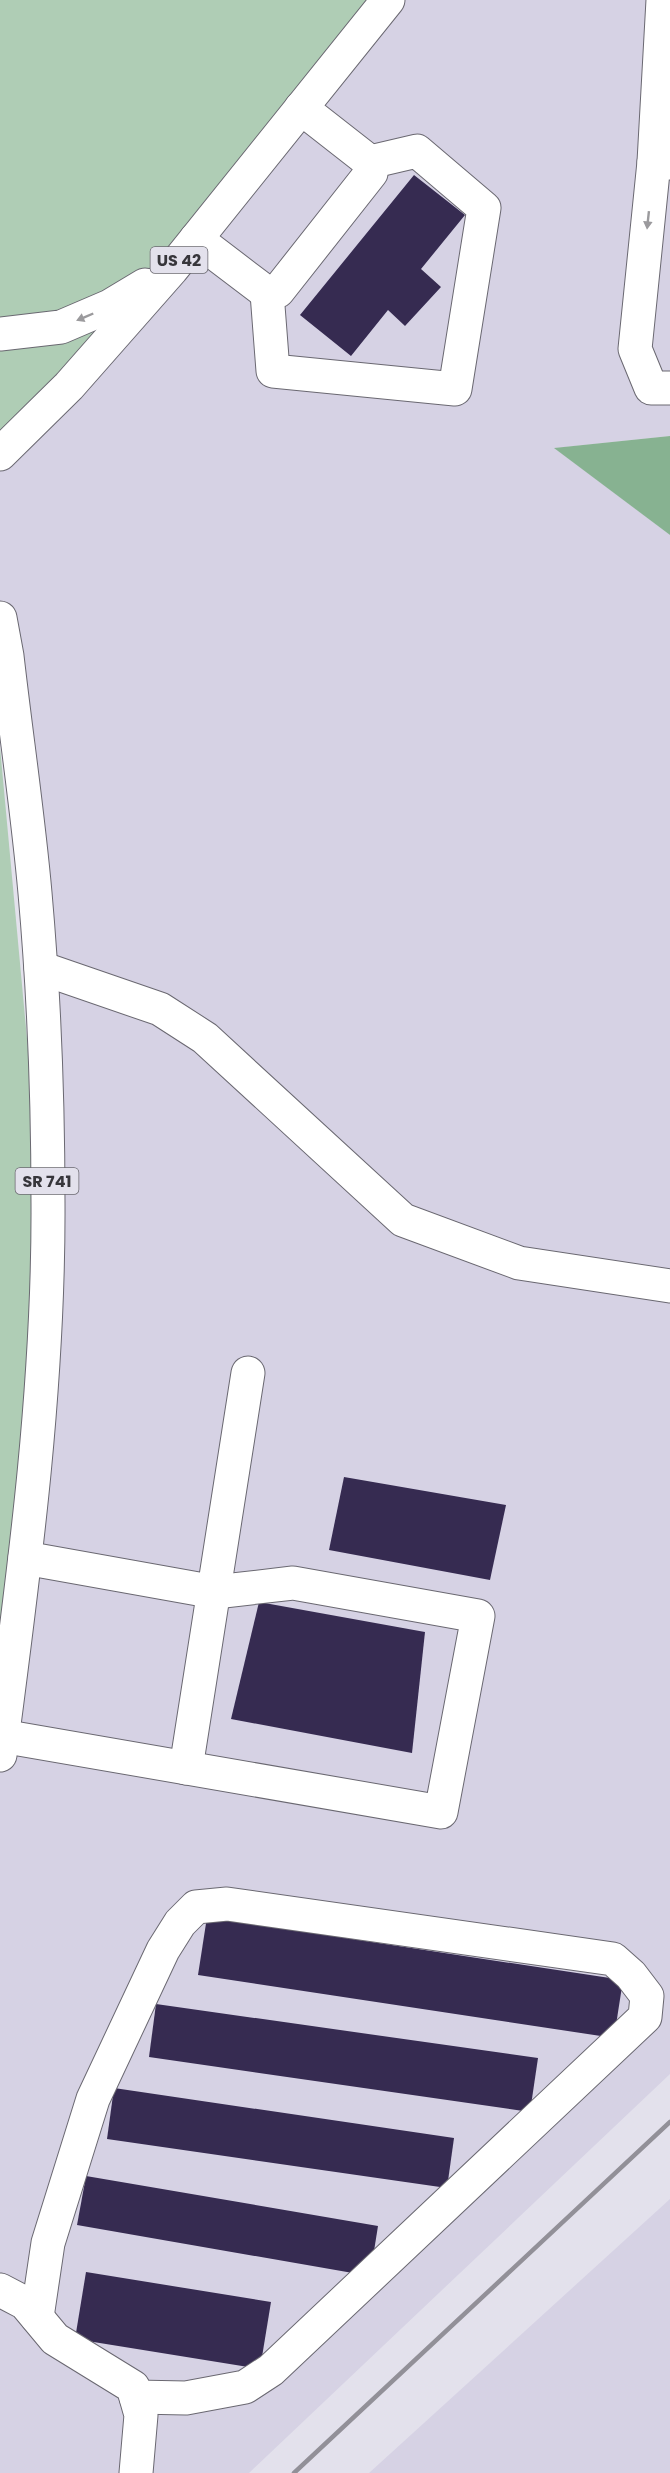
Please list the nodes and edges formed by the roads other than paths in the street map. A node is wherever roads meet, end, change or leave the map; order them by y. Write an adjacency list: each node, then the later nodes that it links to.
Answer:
1 (388, 0): 3 (main road, US 42)
2 (663, 0): 5 (main road)
3 (301, 108): 4 (main road); 6 (main road, US 42)
4 (370, 162): 8 (main road); 8 (main road)
5 (662, 162): 10 (main road, one-way to 10)
6 (196, 239): 7 (main road, US 42); 8 (main road)
7 (172, 269): 9 (main road, one-way to 9); 11 (main road, US 42)
8 (267, 293)
9 (0, 334)
10 (661, 388)
11 (0, 454)
12 (0, 618): 13 (main road, SR 741)
13 (41, 969): 14 (main road); 16 (main road, SR 741)
14 (670, 1286)
15 (248, 1373): 17 (main road)
16 (25, 1558): 17 (main road); 18 (main road, SR 741)
17 (215, 1592): 19 (main road); 19 (main road)
18 (1, 1745): 19 (main road)
19 (186, 1768)
20 (0, 2290): 21 (main road)
21 (38, 2317): 22 (main road); 22 (main road)
22 (136, 2397): 23 (main road)
23 (136, 2473)

